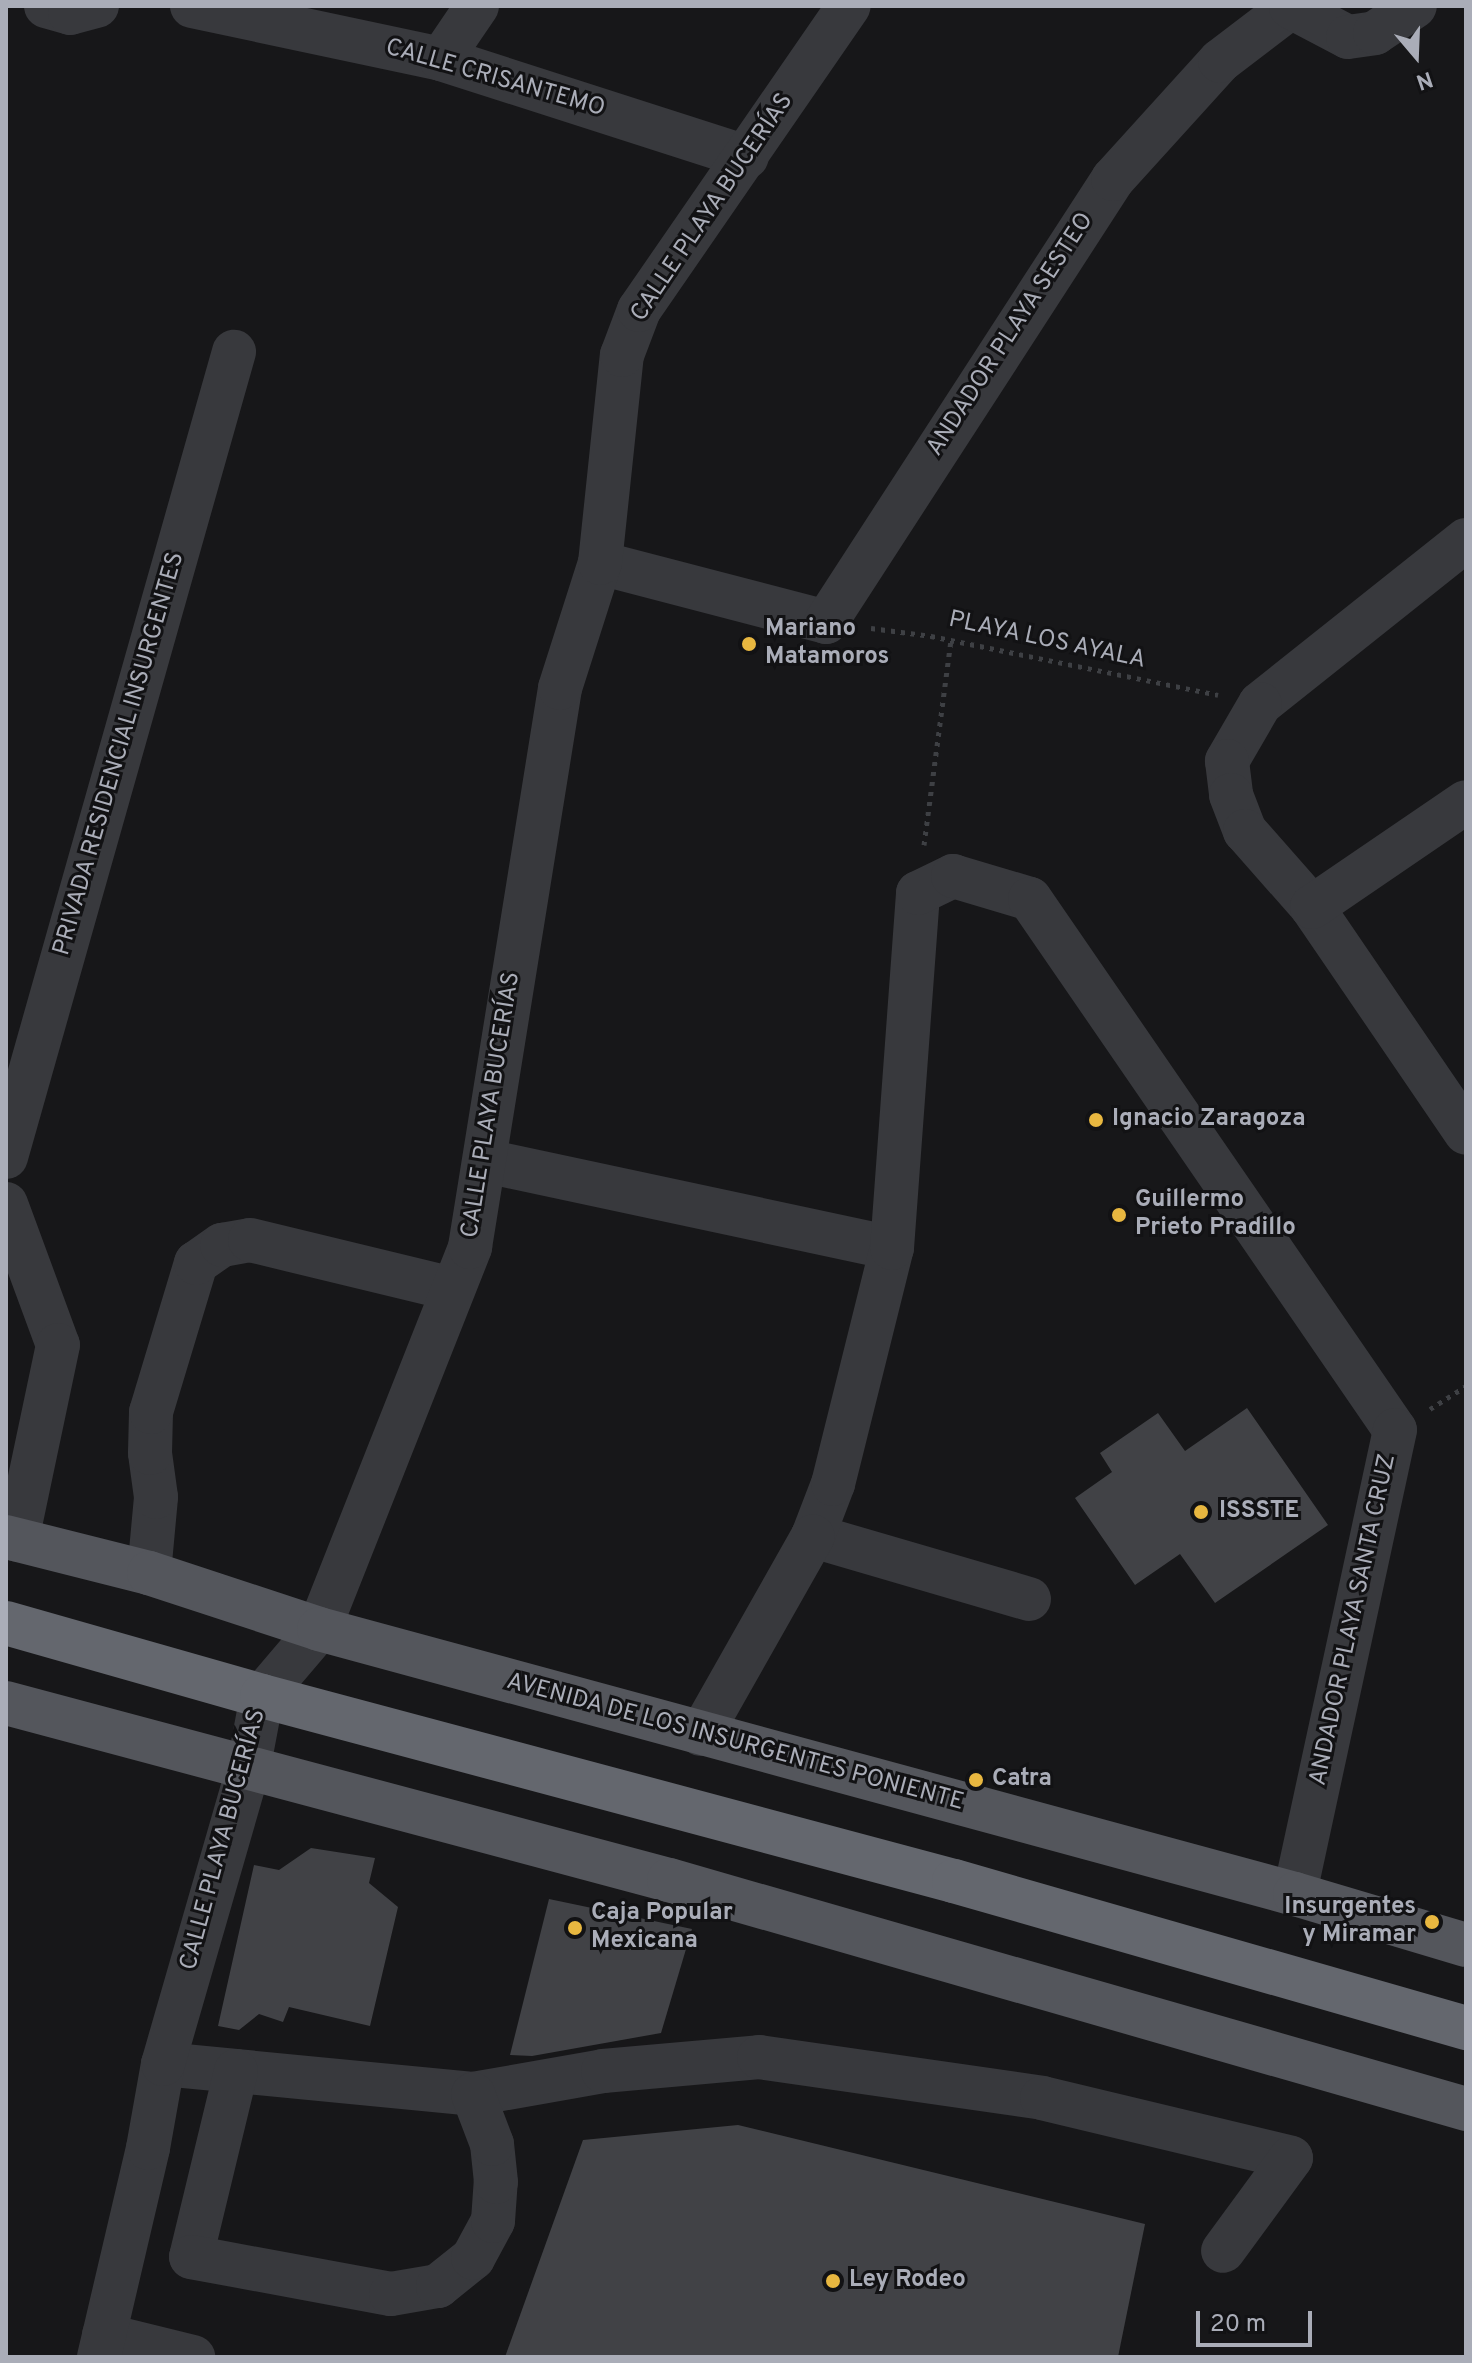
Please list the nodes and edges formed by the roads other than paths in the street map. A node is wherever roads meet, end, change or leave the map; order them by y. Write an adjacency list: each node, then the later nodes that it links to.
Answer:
1 (46, 6): 2 (street)
2 (97, 6)
3 (192, 6): 8 (street, CALLE CRISANTEMO)
4 (477, 6): 8 (street)
5 (849, 6): 9 (street, CALLE PLAYA BUCERÍAS)
6 (1415, 6): 7 (street, ANDADOR PLAYA SESTEO)
7 (1291, 7): 12 (street, ANDADOR PLAYA SESTEO)
8 (441, 59): 9 (street, CALLE CRISANTEMO)
9 (747, 157): 12 (street, CALLE PLAYA BUCERÍAS)
10 (234, 352): 16 (street, PRIVADA RESIDENCIAL INSURGENTES)
11 (1466, 540): 14 (street)
12 (600, 563): 17 (street, CALLE PLAYA BUCERÍAS)
13 (1466, 802): 14 (street)
14 (1312, 907): 15 (street)
15 (1466, 1133)
16 (6, 1157)
17 (486, 1161): 19 (street); 20 (street, CALLE PLAYA BUCERÍAS)
18 (6, 1204): 22 (street)
19 (892, 1248): 21 (street); 31 (street, ANDADOR PLAYA SANTA CRUZ)
20 (453, 1289): 23 (street); 26 (street, CALLE PLAYA BUCERÍAS)
21 (813, 1536): 24 (street); 29 (street)
22 (11, 1538): 23 (main road, AVENIDA DE LOS INSURGENTES PONIENTE)
23 (149, 1573): 26 (main road, AVENIDA DE LOS INSURGENTES PONIENTE)
24 (1029, 1599)
25 (6, 1623): 27 (highway)
26 (319, 1629): 27 (street, CALLE PLAYA BUCERÍAS); 29 (main road, AVENIDA DE LOS INSURGENTES PONIENTE)
27 (262, 1696): 30 (street, CALLE PLAYA BUCERÍAS); 33 (highway)
28 (6, 1703): 30 (main road)
29 (701, 1734): 31 (main road, AVENIDA DE LOS INSURGENTES PONIENTE)
30 (248, 1770): 34 (street, CALLE PLAYA BUCERÍAS); 37 (main road)
31 (1295, 1894): 32 (main road, AVENIDA DE LOS INSURGENTES PONIENTE)
32 (1466, 1945)
33 (1466, 2028)
34 (163, 2064): 35 (street); 39 (street, CALLE PLAYA BUCERÍAS)
35 (236, 2071): 36 (street); 36 (street)
36 (473, 2094): 38 (street)
37 (1466, 2109)
38 (1223, 2251)
39 (102, 2346): 40 (street)
40 (193, 2357)

